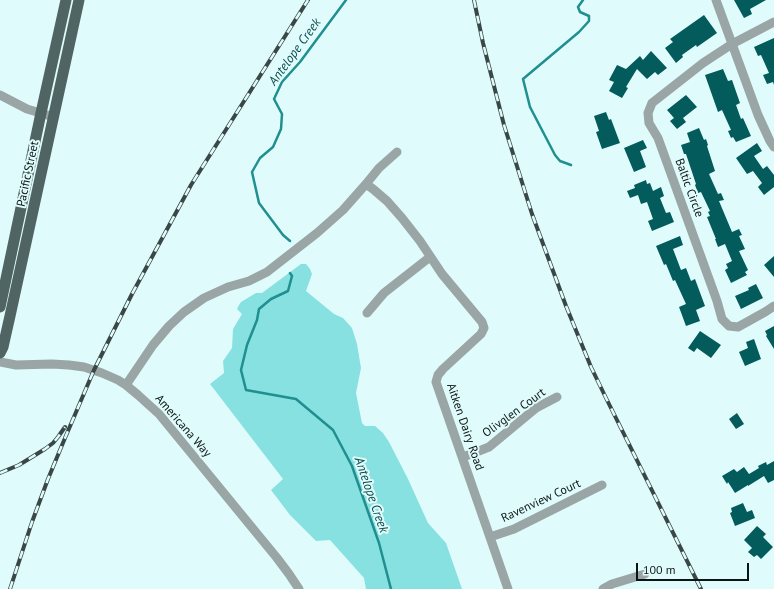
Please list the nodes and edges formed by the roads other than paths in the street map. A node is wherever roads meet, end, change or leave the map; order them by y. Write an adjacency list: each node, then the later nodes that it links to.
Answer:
1 (66, 0): 7 (main road, Pacific Street)
2 (79, 0): 8 (main road, Pacific Street)
3 (716, 0): 5 (street)
4 (774, 22): 5 (street, Baltic Circle)
5 (732, 44): 9 (street); 13 (street, Baltic Circle)
6 (0, 95): 7 (street)
7 (41, 113): 8 (street); 14 (main road, Pacific Street)
8 (54, 117): 16 (main road, Pacific Street)
9 (774, 147)
10 (397, 152): 11 (street)
11 (366, 184): 12 (street, Aitken Dairy Road); 18 (street)
12 (430, 257): 15 (street); 20 (street, Aitken Dairy Road)
13 (774, 306)
14 (0, 307)
15 (367, 313)
16 (0, 353)
17 (0, 362): 18 (street, Americana Way)
18 (126, 385): 24 (street, Americana Way)
19 (557, 396): 20 (street, Olivglen Court)
20 (463, 457): 22 (street, Aitken Dairy Road)
21 (602, 485): 22 (street, Ravenview Court)
22 (490, 537): 25 (street, Aitken Dairy Road)
23 (645, 574): 26 (street)
24 (299, 589)
25 (508, 589)
26 (603, 589)

